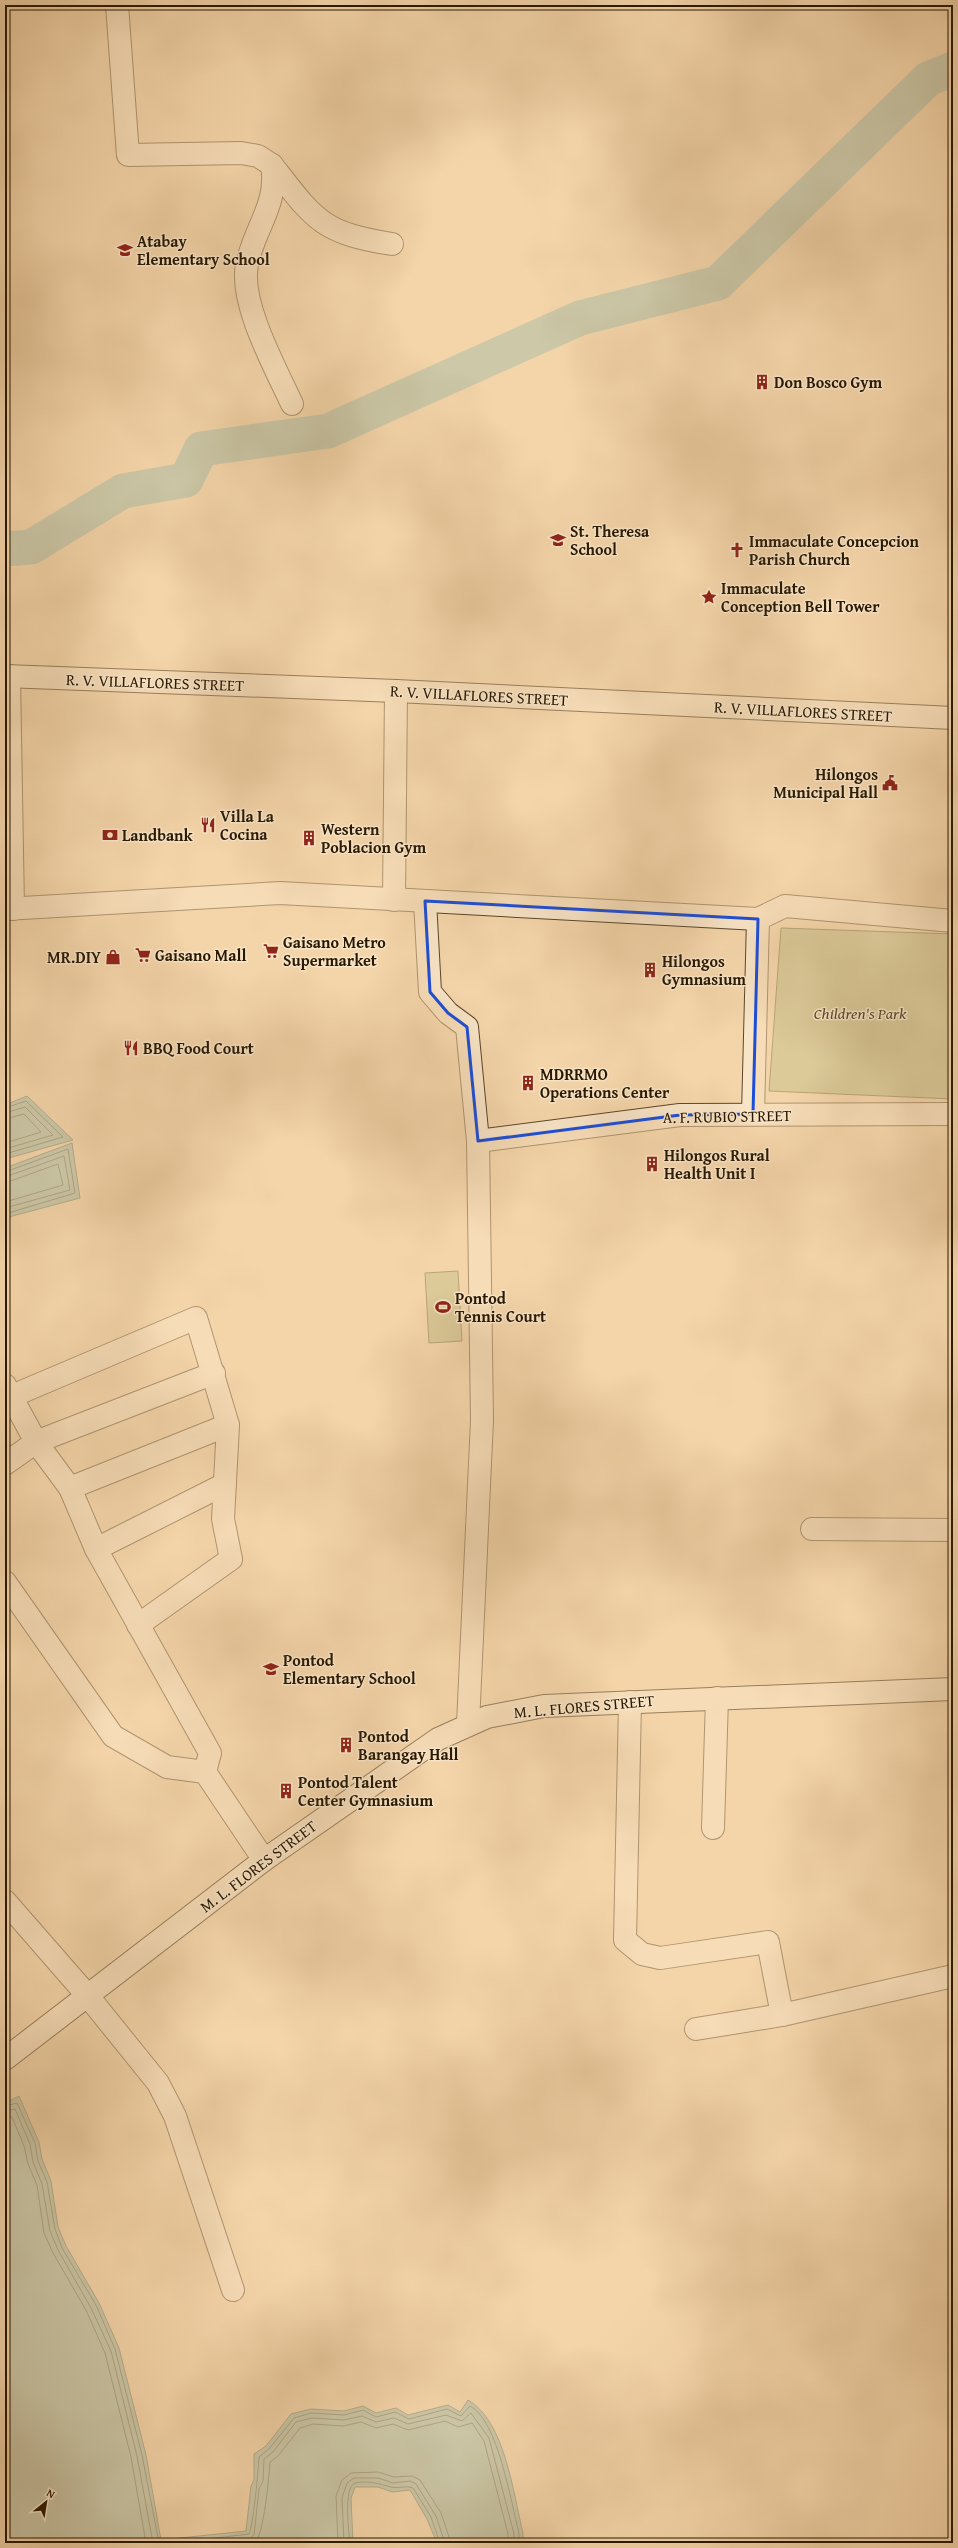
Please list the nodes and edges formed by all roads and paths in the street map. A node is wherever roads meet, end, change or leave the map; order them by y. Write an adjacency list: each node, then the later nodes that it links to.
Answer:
1 (117, 5): 2 (street)
2 (272, 165): 3 (street); 4 (street)
3 (392, 244)
4 (292, 404)
5 (7, 676): 6 (street, R. V. VILLAFLORES STREET); 10 (street)
6 (396, 691): 7 (street, R. V. VILLAFLORES STREET); 8 (street)
7 (953, 718)
8 (394, 900): 9 (street); 10 (street)
9 (425, 901): 11 (street); 15 (street)
10 (9, 909)
11 (758, 919): 12 (street); 13 (street)
12 (953, 921)
13 (753, 1114): 14 (street, A. F. RUBIO STREET); 15 (street, A. F. RUBIO STREET)
14 (953, 1114)
15 (478, 1141): 31 (street)
16 (214, 1374): 17 (street); 18 (street); 19 (street)
17 (7, 1394): 19 (street)
18 (228, 1426): 21 (street); 22 (street)
19 (36, 1442): 20 (street); 22 (street)
20 (5, 1464)
21 (225, 1484): 25 (street); 27 (street)
22 (70, 1488): 25 (street)
23 (812, 1529): 24 (street)
24 (953, 1530)
25 (96, 1549): 27 (street)
26 (5, 1582): 32 (street)
27 (138, 1625): 32 (street)
28 (953, 1689): 29 (street, M. L. FLORES STREET)
29 (717, 1698): 30 (street, M. L. FLORES STREET); 33 (street)
30 (630, 1702): 31 (street, M. L. FLORES STREET); 38 (street)
31 (468, 1724): 34 (street, M. L. FLORES STREET)
32 (205, 1772): 34 (street)
33 (714, 1828)
34 (264, 1860): 37 (street, M. L. FLORES STREET)
35 (5, 1902): 37 (street)
36 (953, 1976): 38 (street)
37 (87, 1995): 40 (street, M. L. FLORES STREET); 41 (street)
38 (782, 2015): 39 (street)
39 (696, 2029)
40 (5, 2059)
41 (232, 2290)

